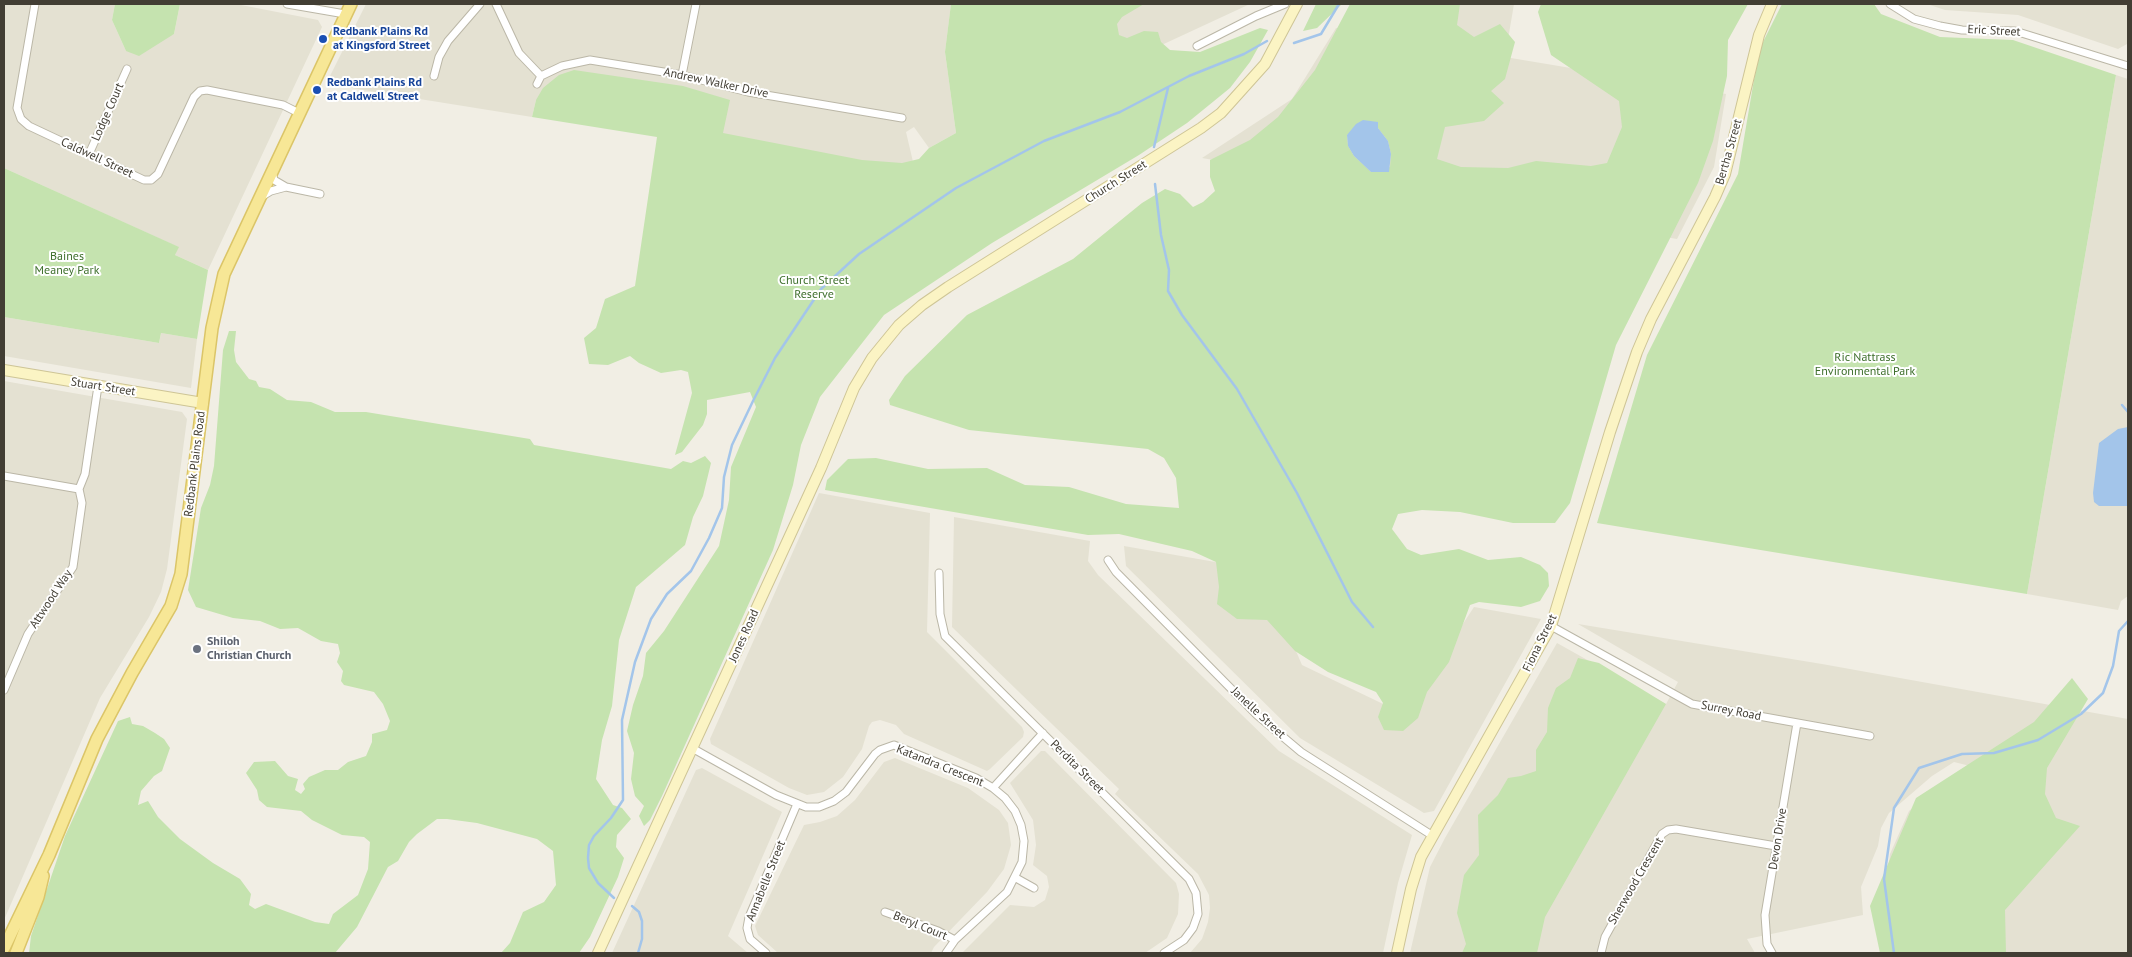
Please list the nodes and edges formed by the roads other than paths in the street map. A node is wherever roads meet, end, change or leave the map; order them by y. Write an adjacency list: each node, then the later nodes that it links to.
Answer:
1 (35, 4): 20 (street, Caldwell Street)
2 (287, 4): 10 (street)
3 (480, 4): 15 (street)
4 (496, 4): 16 (street)
5 (696, 4): 14 (street)
6 (1286, 4): 11 (street)
7 (1297, 4): 26 (street, Church Street)
8 (1772, 4): 25 (street, Bertha Street)
9 (1890, 4): 12 (street, Eric Street)
10 (347, 7): 18 (main road, Redbank Plains Road)
11 (1197, 46)
12 (2128, 66)
13 (127, 69): 20 (street, Lodge Court)
14 (682, 75): 16 (street, Andrew Walker Drive); 19 (street, Andrew Walker Drive)
15 (434, 76)
16 (541, 76): 17 (street)
17 (537, 84)
18 (299, 113): 20 (street, Caldwell Street); 21 (main road, Redbank Plains Road)
19 (902, 118)
20 (89, 154)
21 (272, 169): 22 (street); 24 (main road, Redbank Plains Road)
22 (286, 187): 23 (street); 24 (street)
23 (320, 194)
24 (258, 199): 29 (main road, Redbank Plains Road)
25 (1651, 319): 34 (street, Fiona Street)
26 (899, 325): 39 (street, Jones Road)
27 (4, 370): 28 (street, Stuart Street)
28 (98, 386): 29 (street, Stuart Street); 31 (street, Attwood Way)
29 (203, 403): 44 (main road, Redbank Plains Road)
30 (4, 476): 31 (street)
31 (79, 489): 35 (street, Attwood Way)
32 (1108, 560): 42 (street, Janelle Street)
33 (940, 573): 37 (street, Perdita Street)
34 (1551, 626): 36 (street, Surrey Road); 42 (street, Fiona Street)
35 (4, 690)
36 (1797, 724): 38 (street, Surrey Road); 43 (street, Devon Drive)
37 (1044, 733): 40 (street); 54 (street, Perdita Street)
38 (1870, 736)
39 (692, 748): 41 (street, Katandra Crescent); 51 (street, Jones Road)
40 (993, 788): 41 (street, Katandra Crescent); 45 (street, Katandra Crescent)
41 (796, 804): 52 (street, Annabelle Street)
42 (1433, 836): 55 (street, Fiona Street)
43 (1776, 846): 56 (street, Sherwood Crescent); 57 (street, Devon Drive)
44 (49, 855): 49 (main road, Redbank Plains Road); 50 (main road, Redbank Plains Road)
45 (1016, 878): 46 (street); 48 (street, Katandra Crescent)
46 (1034, 888)
47 (885, 912): 48 (street, Beryl Court)
48 (955, 940): 53 (street, Katandra Crescent)
49 (4, 948)
50 (16, 953)
51 (598, 953)
52 (766, 953)
53 (946, 953)
54 (1164, 953)
55 (1397, 953)
56 (1601, 953)
57 (1772, 953)

